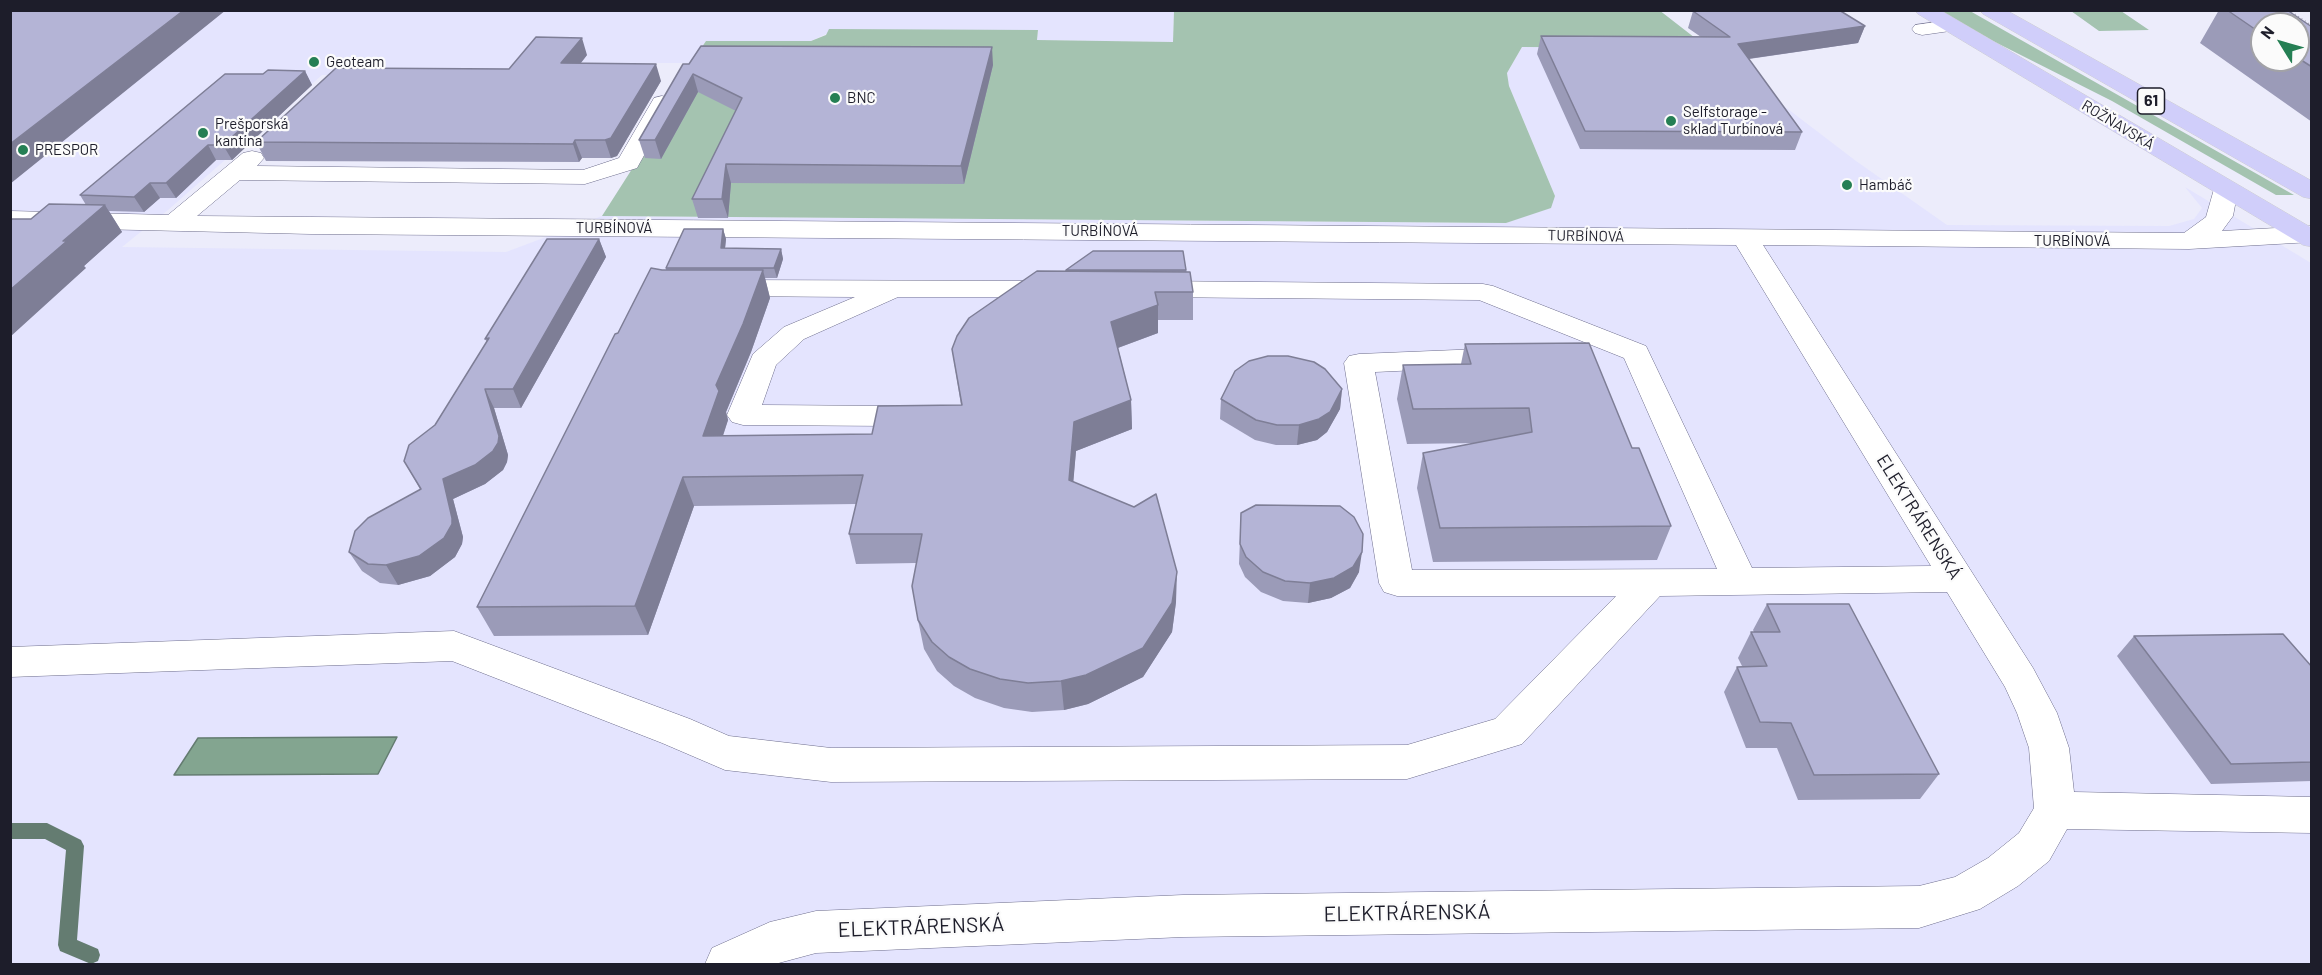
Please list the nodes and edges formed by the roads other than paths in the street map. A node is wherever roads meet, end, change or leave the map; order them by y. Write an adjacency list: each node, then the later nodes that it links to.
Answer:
1 (1990, 10): 6 (main road, ROŽŇAVSKÁ / 61)
2 (1924, 20): 7 (main road, ROŽŇAVSKÁ / 61)
3 (671, 87): 5 (street)
4 (268, 142): 5 (street)
5 (236, 173): 9 (street)
6 (2305, 186)
7 (2226, 189): 10 (main road, ROŽŇAVSKÁ / 61); 12 (street)
8 (10, 219): 9 (street, TURBÍNOVÁ)
9 (175, 222): 11 (street, TURBÍNOVÁ)
10 (2309, 236): 12 (street, TURBÍNOVÁ)
11 (1745, 238): 12 (street, TURBÍNOVÁ); 21 (street, ELEKTRÁRENSKÁ)
12 (2189, 241)
13 (693, 288): 14 (street)
14 (899, 288): 15 (street); 20 (street)
15 (1078, 289)
16 (1126, 289): 17 (street)
17 (1636, 352): 18 (street); 22 (street)
18 (1567, 355)
19 (1532, 356): 23 (street)
20 (894, 416)
21 (1958, 579): 22 (street); 25 (street, ELEKTRÁRENSKÁ)
22 (1740, 581): 23 (street)
23 (1651, 583): 24 (street)
24 (10, 662)
25 (2055, 810): 26 (street); 27 (street, ELEKTRÁRENSKÁ)
26 (2312, 815)
27 (728, 964)

